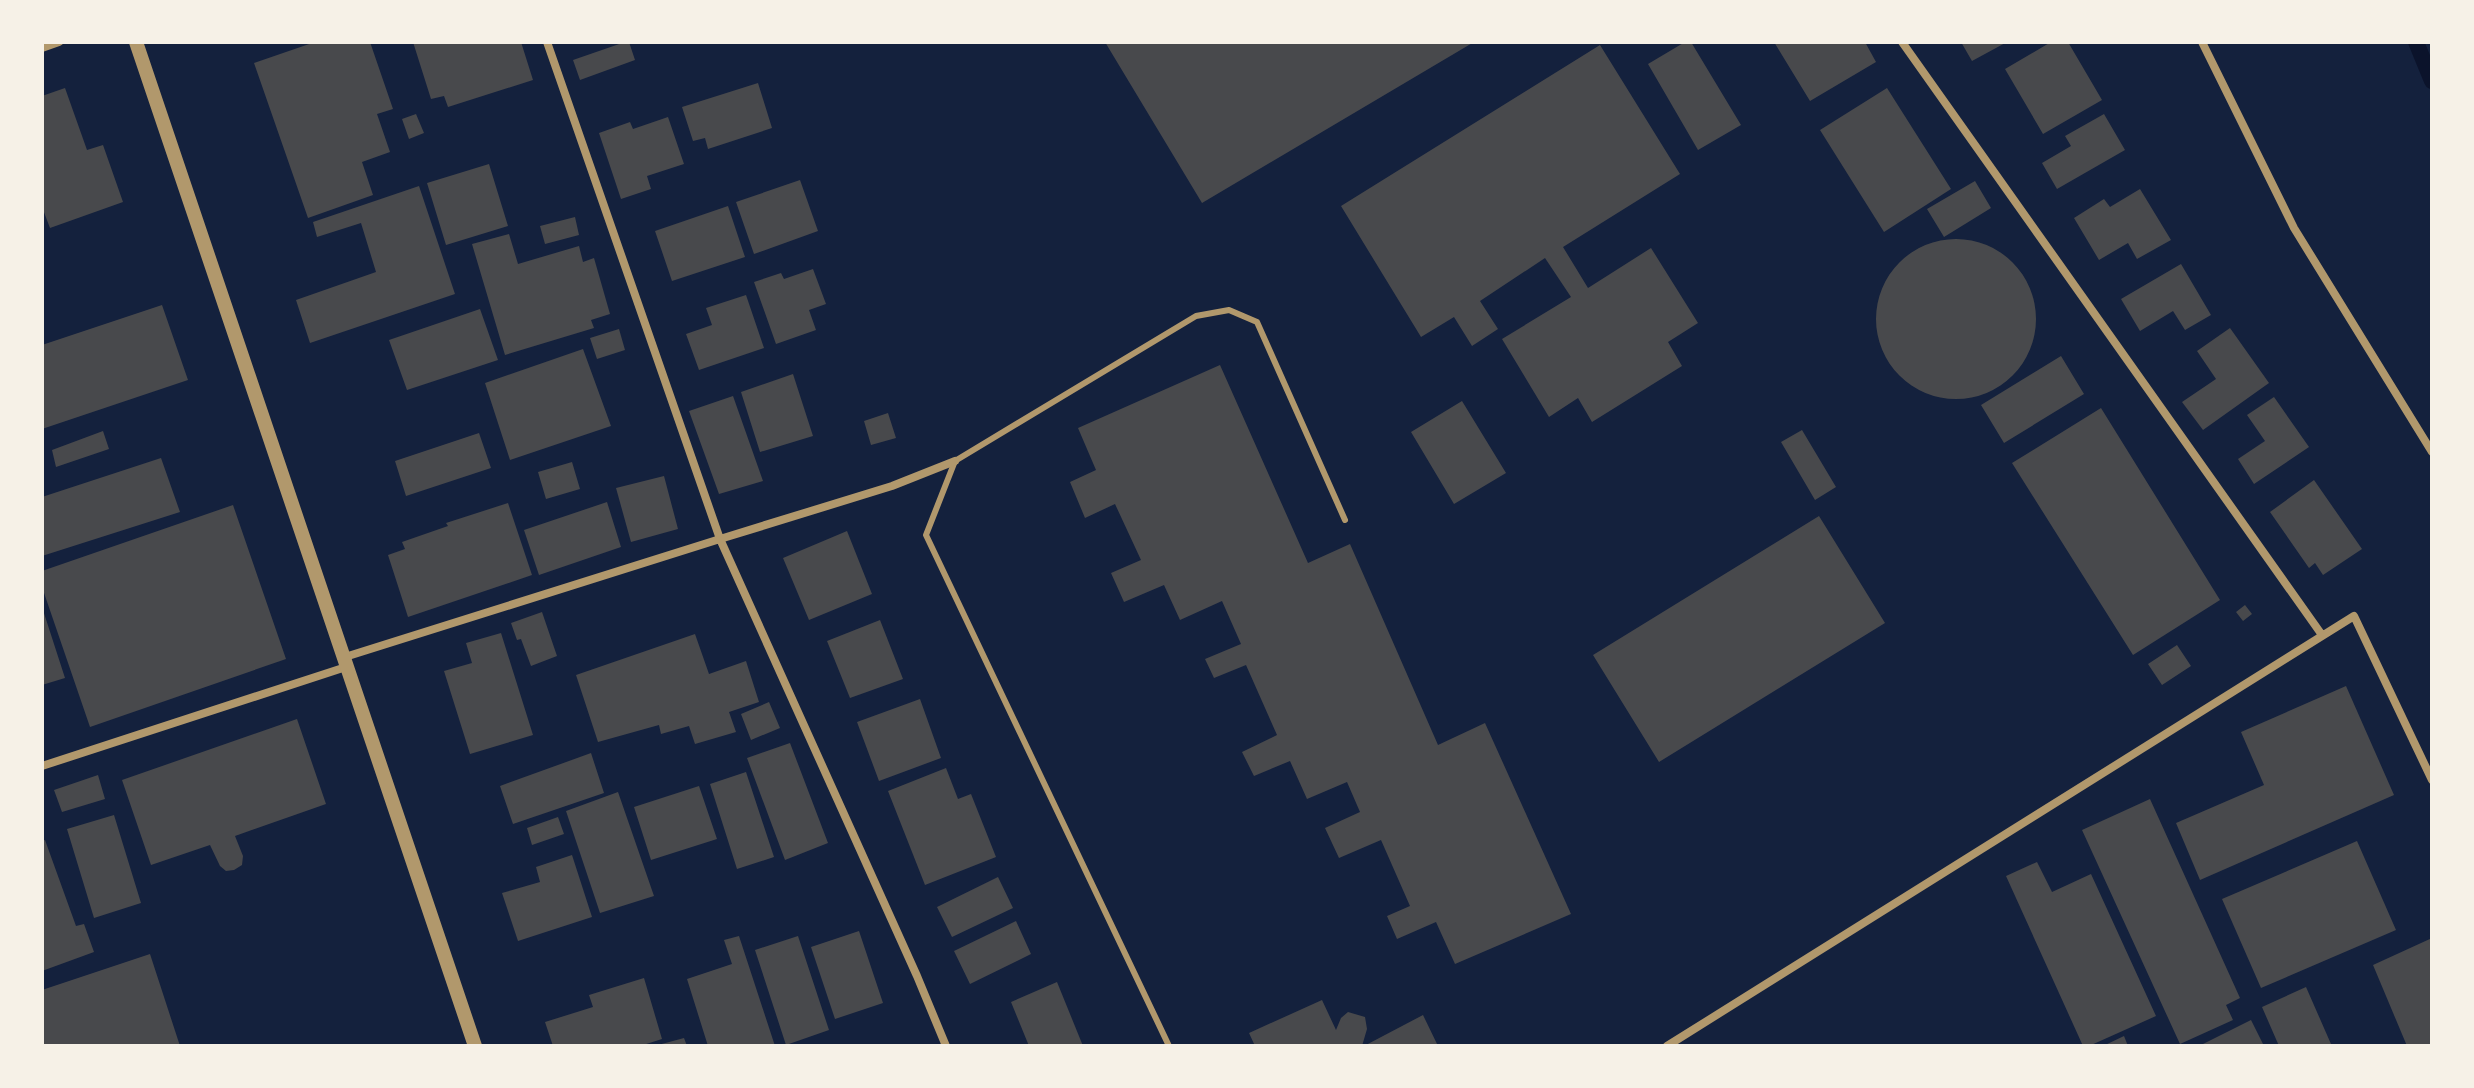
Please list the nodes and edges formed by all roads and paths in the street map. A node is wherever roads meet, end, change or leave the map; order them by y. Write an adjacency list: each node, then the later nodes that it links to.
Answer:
1 (59, 42): 6 (street)
2 (136, 42): 12 (street)
3 (547, 42): 10 (street)
4 (1902, 42): 11 (street)
5 (2202, 42): 7 (street)
6 (42, 48)
7 (2432, 452)
8 (955, 461): 9 (lane); 10 (street); 17 (lane)
9 (1345, 520)
10 (720, 539): 12 (street); 16 (street)
11 (2322, 635): 14 (street); 18 (street)
12 (347, 662): 13 (street); 15 (street)
13 (42, 766)
14 (2432, 780)
15 (475, 1046)
16 (946, 1046)
17 (1169, 1046)
18 (1667, 1046)

